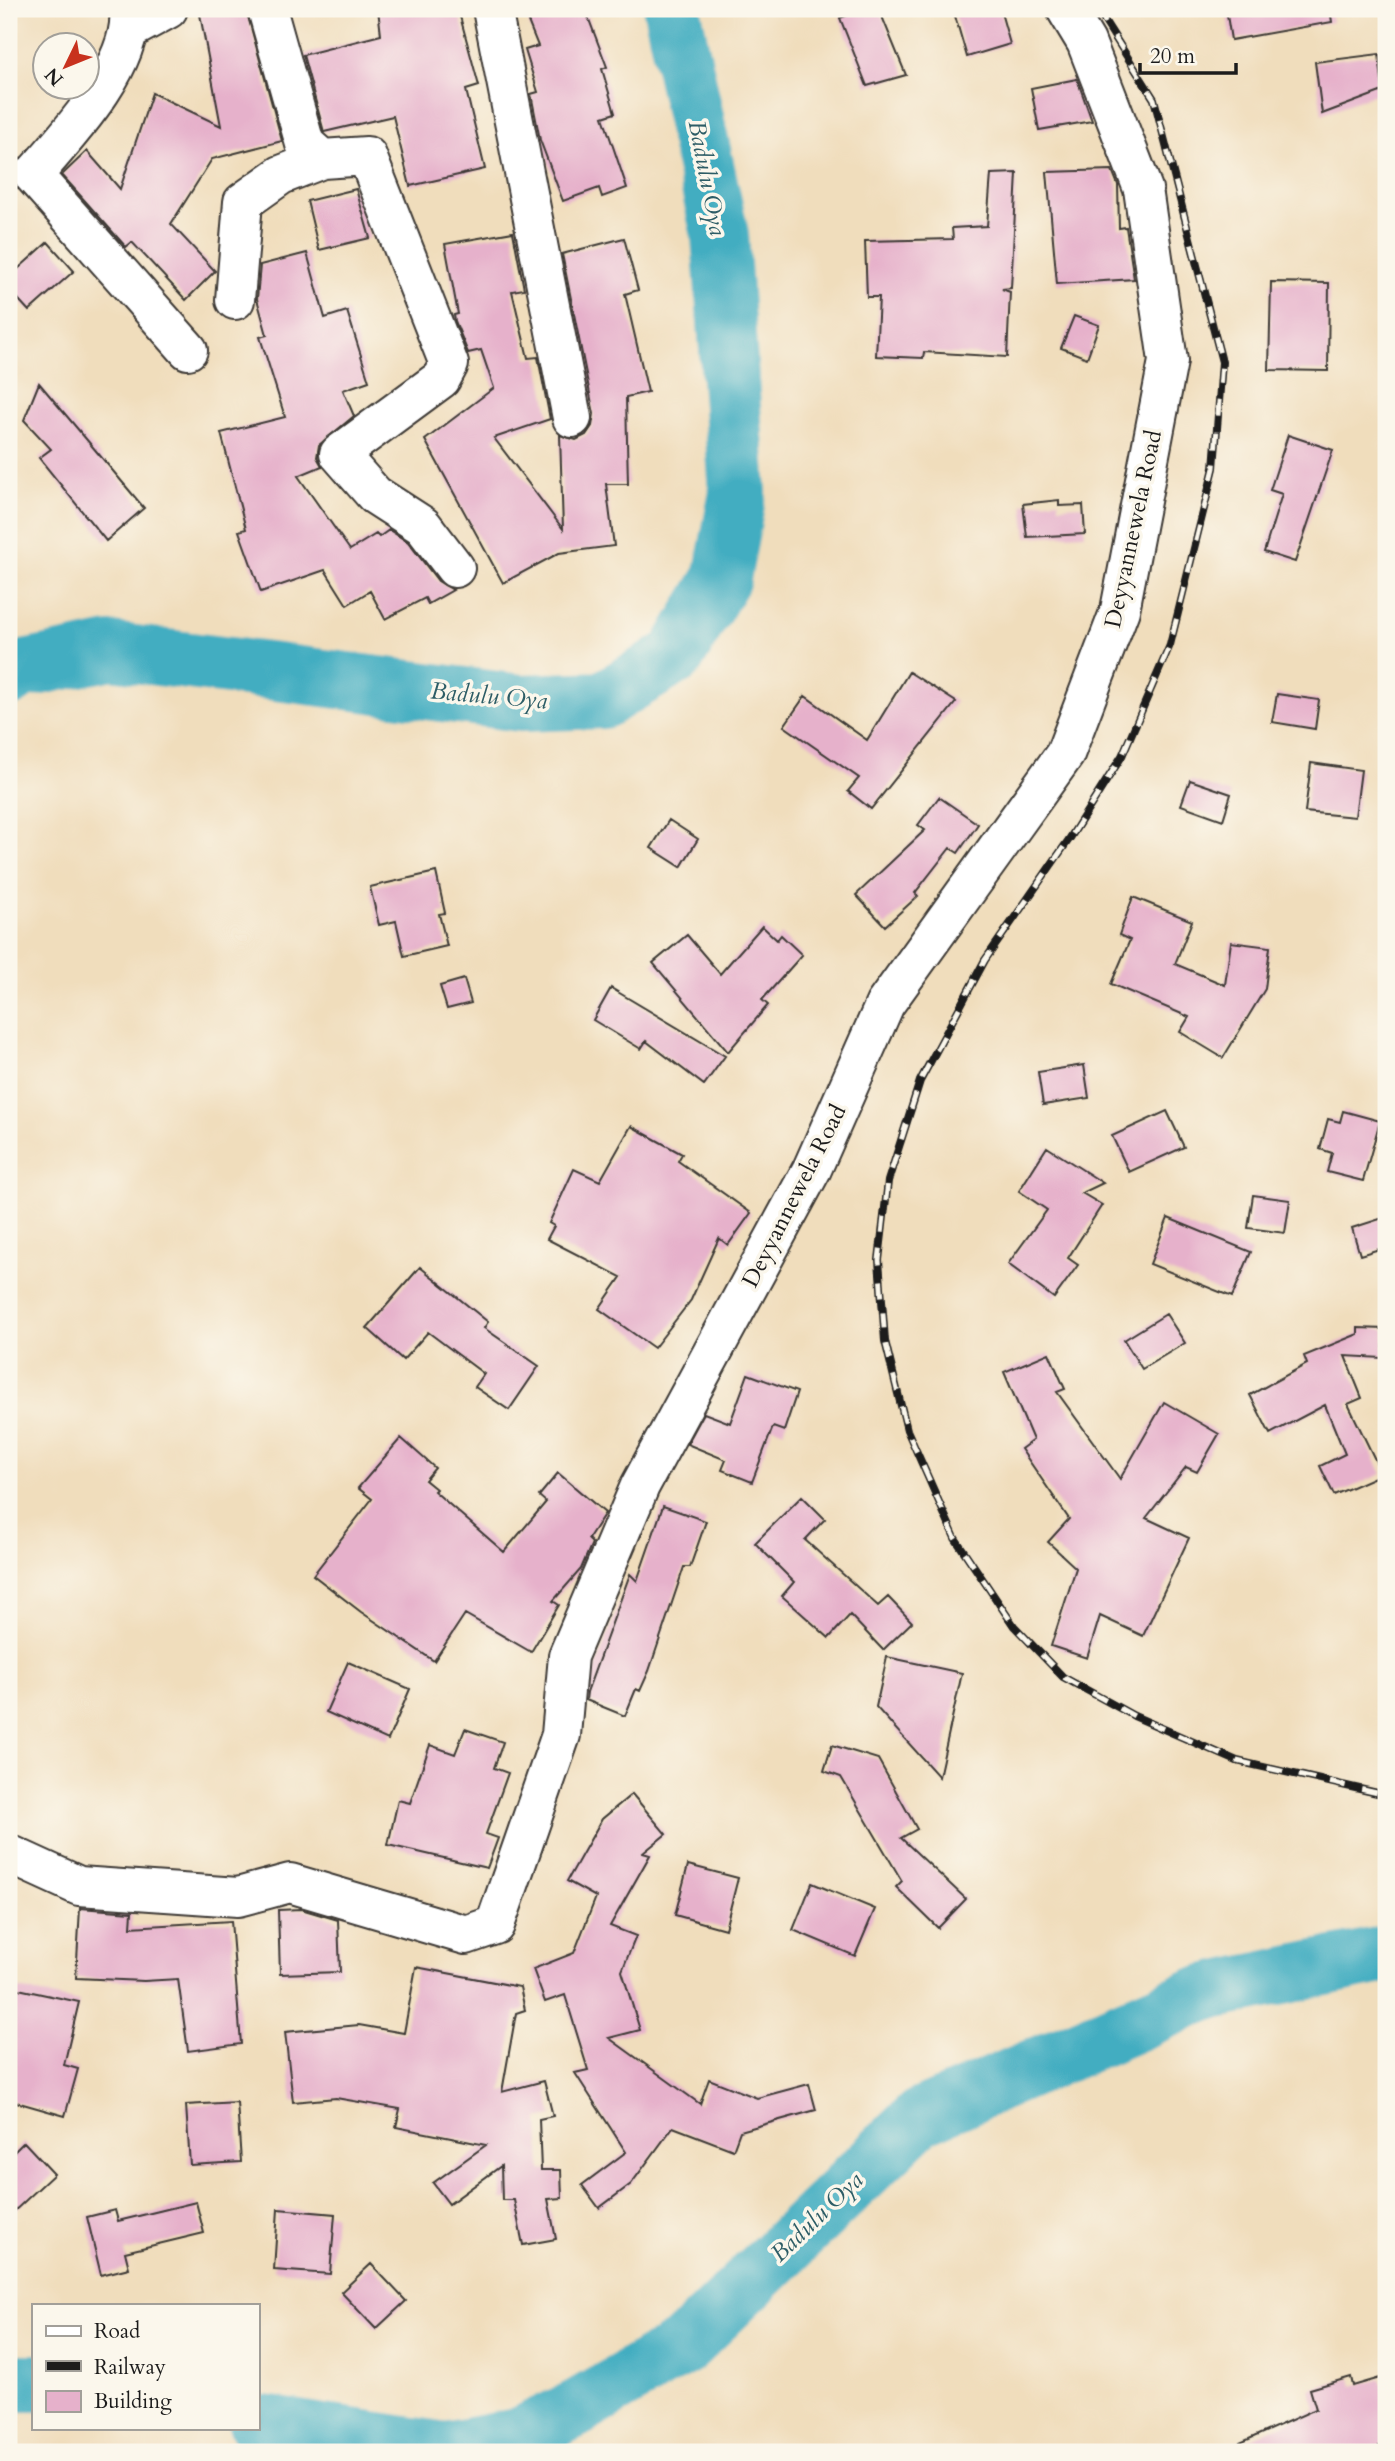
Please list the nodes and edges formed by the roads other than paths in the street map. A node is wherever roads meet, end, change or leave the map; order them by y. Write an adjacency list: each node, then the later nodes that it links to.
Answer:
1 (168, 9): 5 (street)
2 (267, 9): 6 (street)
3 (492, 9): 9 (street)
4 (1066, 9): 11 (street, Deyyannewela Road)
5 (130, 19): 8 (street)
6 (322, 159): 7 (street); 10 (street)
7 (234, 300)
8 (188, 350)
9 (572, 418)
10 (454, 568)
11 (9, 1854)

